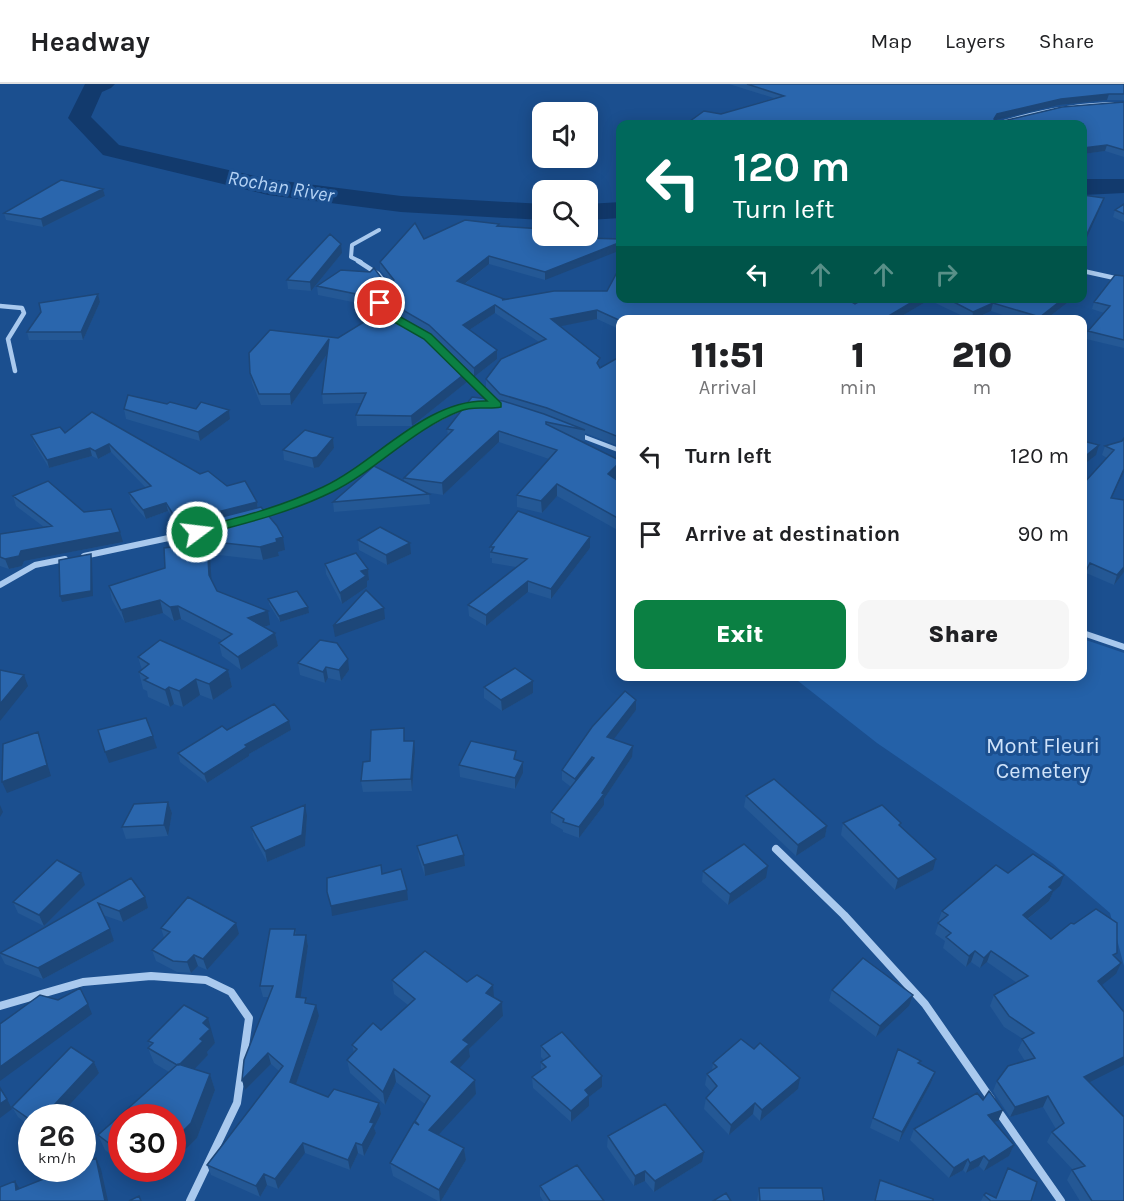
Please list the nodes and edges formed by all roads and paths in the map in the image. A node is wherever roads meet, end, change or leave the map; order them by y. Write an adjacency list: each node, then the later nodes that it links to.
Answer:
1 (1124, 104): 2 (street)
2 (1009, 120)
3 (379, 230): 7 (street)
4 (1087, 272): 5 (street)
5 (1124, 280)
6 (0, 306): 9 (street)
7 (393, 317)
8 (458, 366): 12 (street)
9 (15, 371)
10 (473, 404): 16 (street)
11 (485, 404): 12 (street)
12 (497, 405): 13 (street)
13 (507, 409)
14 (571, 432): 15 (street)
15 (616, 449)
16 (254, 517)
17 (201, 531): 18 (street)
18 (80, 556)
19 (69, 558): 20 (street)
20 (0, 585)
21 (1087, 634): 22 (street)
22 (1124, 647)
23 (776, 849): 26 (street)
24 (0, 1006): 25 (street)
25 (189, 1201)
26 (1061, 1201)

